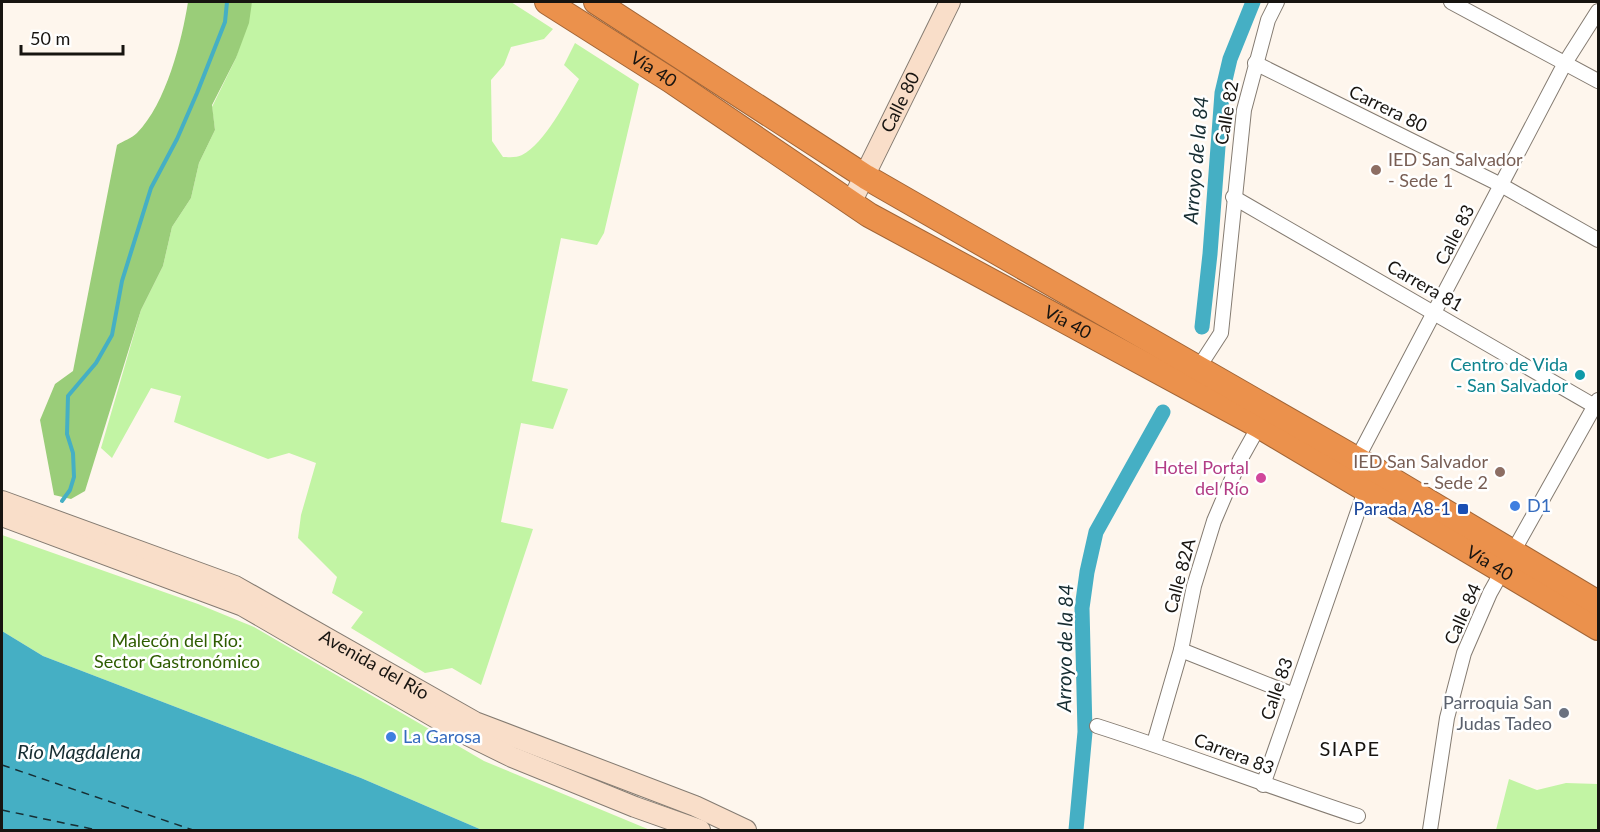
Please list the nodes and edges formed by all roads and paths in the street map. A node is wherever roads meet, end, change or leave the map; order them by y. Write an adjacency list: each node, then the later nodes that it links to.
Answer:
1 (547, 2): 10 (highway, Vía 40)
2 (596, 2): 7 (highway, Vía 40)
3 (950, 2): 12 (main road, Calle 80)
4 (1277, 2): 8 (street, Calle 82)
5 (1459, 3): 9 (street)
6 (1599, 11): 9 (street, Calle 83)
7 (673, 51): 10 (highway); 12 (highway, Vía 40)
8 (1255, 63): 13 (street, Carrera 80); 14 (street, Calle 82)
9 (1565, 63): 11 (street); 13 (street, Calle 83)
10 (660, 75): 15 (highway, Vía 40)
11 (1599, 81)
12 (866, 177): 15 (main road, Calle 80); 18 (highway, Vía 40)
13 (1501, 185): 16 (street, Carrera 80); 17 (street, Calle 83)
14 (1233, 197): 17 (street, Carrera 81); 18 (street, Calle 82)
15 (851, 203): 20 (highway, Vía 40)
16 (1599, 240)
17 (1435, 312): 19 (street, Carrera 81); 21 (street, Calle 83)
18 (1197, 370): 21 (highway, Vía 40)
19 (1597, 405): 24 (street, Calle 84)
20 (1259, 426): 21 (highway, Vía 40); 27 (street, Calle 82A)
21 (1360, 474): 24 (highway, Vía 40); 28 (street, Calle 83)
22 (2, 501): 33 (main road, Avenida del Río)
23 (2, 516): 31 (main road, Avenida del Río)
24 (1508, 562): 25 (highway, Vía 40); 26 (highway, Vía 40); 37 (street, Calle 84)
25 (1599, 603)
26 (1599, 628)
27 (1181, 650): 28 (street); 30 (street, Calle 82A)
28 (1294, 695): 32 (street, Calle 83)
29 (1097, 726): 30 (street, Carrera 83)
30 (1154, 743): 32 (street, Carrera 83)
31 (494, 748): 33 (main road); 35 (main road, Avenida del Río)
32 (1263, 785): 34 (street, Carrera 83)
33 (694, 806): 36 (main road, Avenida del Río)
34 (1358, 816)
35 (700, 831)
36 (746, 831)
37 (1430, 831)

